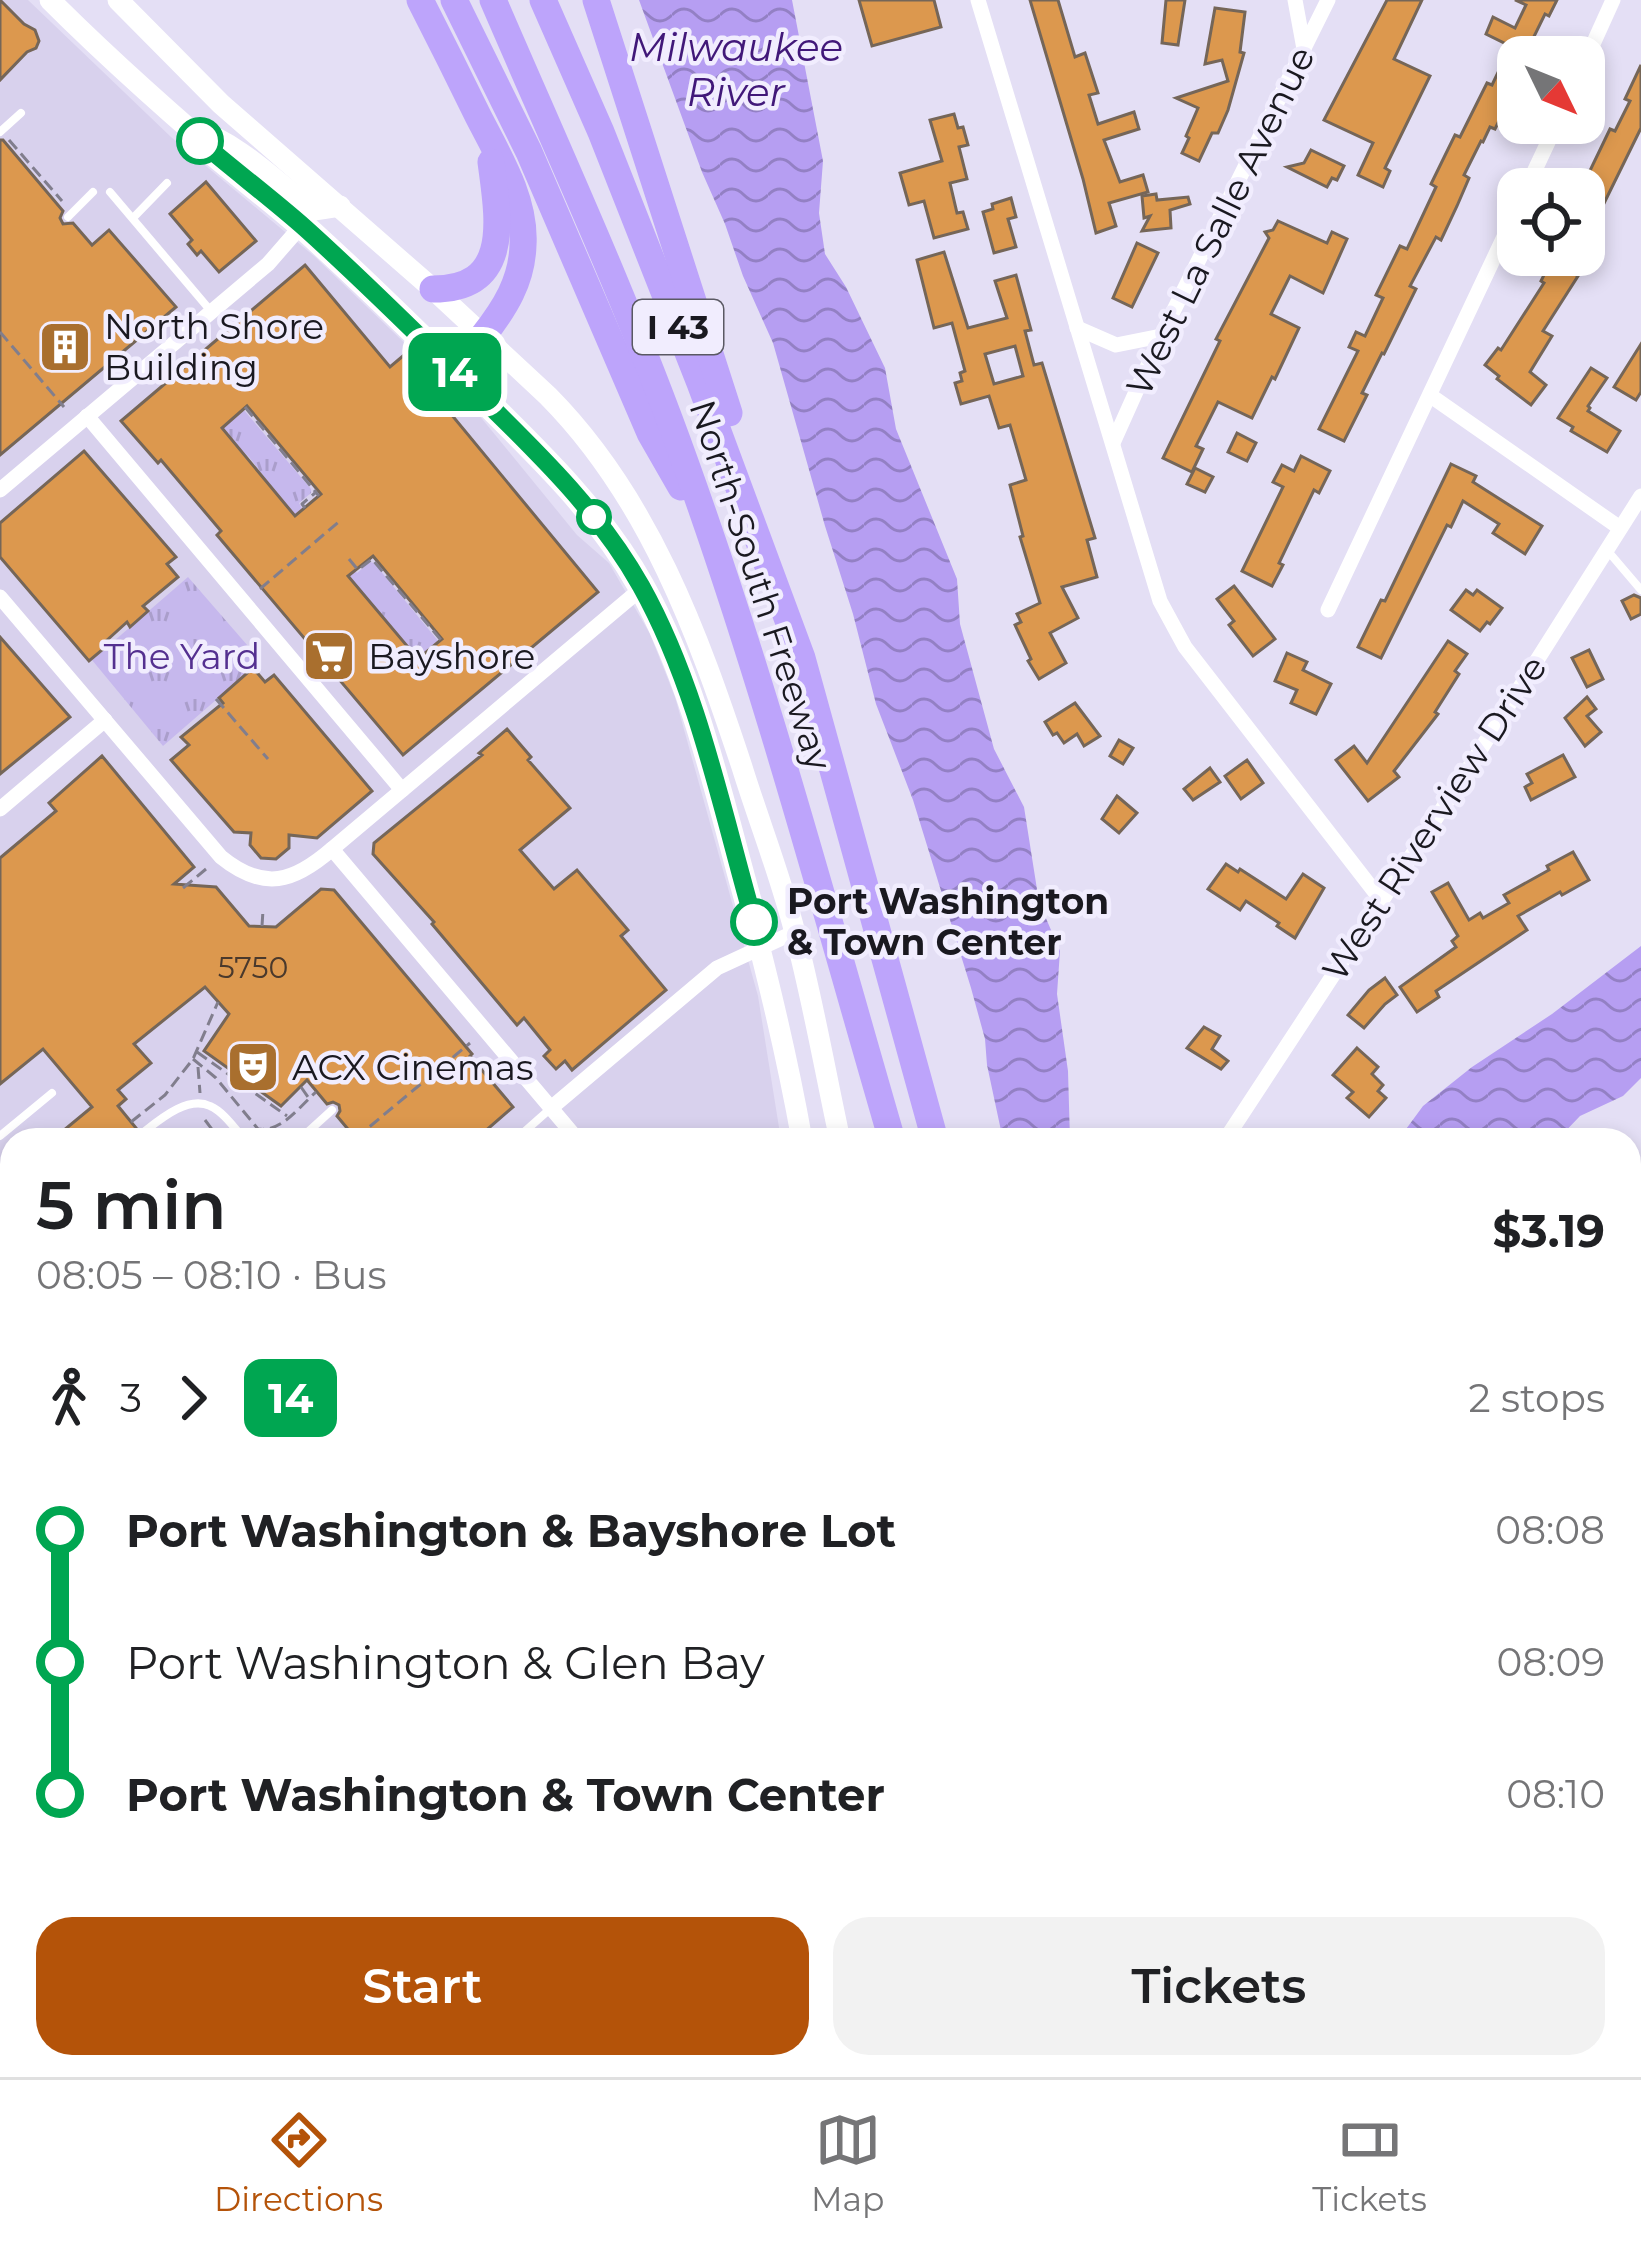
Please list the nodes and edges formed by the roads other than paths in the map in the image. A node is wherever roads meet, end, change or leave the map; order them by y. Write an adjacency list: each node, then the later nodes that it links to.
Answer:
1 (50, 0): 15 (main road)
2 (118, 0): 21 (main road)
3 (420, 0): 16 (highway)
4 (454, 0): 38 (highway)
5 (493, 0): 38 (highway, North-South Freeway / I 43)
6 (543, 0): 44 (highway, North-South Freeway / I 43)
7 (596, 0): 44 (highway)
8 (978, 0): 28 (street)
9 (1295, 0): 13 (street)
10 (1328, 0): 13 (street, West La Salle Avenue)
11 (1613, 0): 12 (street)
12 (1597, 36)
13 (1304, 49): 30 (street, West La Salle Avenue)
14 (21, 113): 17 (lane)
15 (184, 126): 21 (main road); 24 (main road)
16 (488, 134): 26 (highway); 29 (highway)
17 (4, 135)
18 (167, 183): 23 (lane)
19 (93, 192): 22 (lane)
20 (110, 192): 23 (lane)
21 (340, 206): 26 (main road)
22 (68, 217)
23 (133, 218): 27 (lane)
24 (302, 225): 27 (street); 31 (main road)
25 (1497, 253): 32 (street)
26 (434, 290): 29 (main road)
27 (212, 311): 33 (street)
28 (1077, 328): 30 (street); 34 (street)
29 (483, 336): 31 (main road); 50 (main road)
30 (1161, 336): 34 (street, West La Salle Avenue)
31 (454, 370): 40 (main road)
32 (1431, 396): 37 (street); 43 (street)
33 (87, 416): 35 (street); 46 (street)
34 (1113, 443): 49 (street)
35 (0, 490)
36 (1641, 496): 37 (street, West Riverview Drive)
37 (1620, 528): 39 (street, West Riverview Drive)
38 (711, 536): 63 (highway, North-South Freeway / I 43)
39 (1606, 549): 41 (lane); 49 (street, West Riverview Drive)
40 (642, 588): 46 (street); 51 (main road)
41 (1641, 590)
42 (0, 597): 45 (street)
43 (1328, 610)
44 (802, 658): 64 (highway, North-South Freeway / I 43)
45 (105, 721): 47 (street); 48 (street)
46 (402, 790): 48 (street)
47 (0, 809)
48 (332, 848): 53 (street)
49 (1381, 900): 65 (street, West Riverview Drive)
50 (795, 932): 51 (street); 62 (main road)
51 (761, 948): 53 (street); 61 (main road)
52 (52, 1093): 55 (lane)
53 (551, 1108): 59 (lane); 60 (street)
54 (332, 1110): 58 (lane)
55 (10, 1128)
56 (150, 1128): 57 (lane)
57 (233, 1128)
58 (312, 1128)
59 (528, 1128)
60 (568, 1128)
61 (799, 1128)
62 (837, 1128)
63 (889, 1128)
64 (932, 1128)
65 (1234, 1128)

